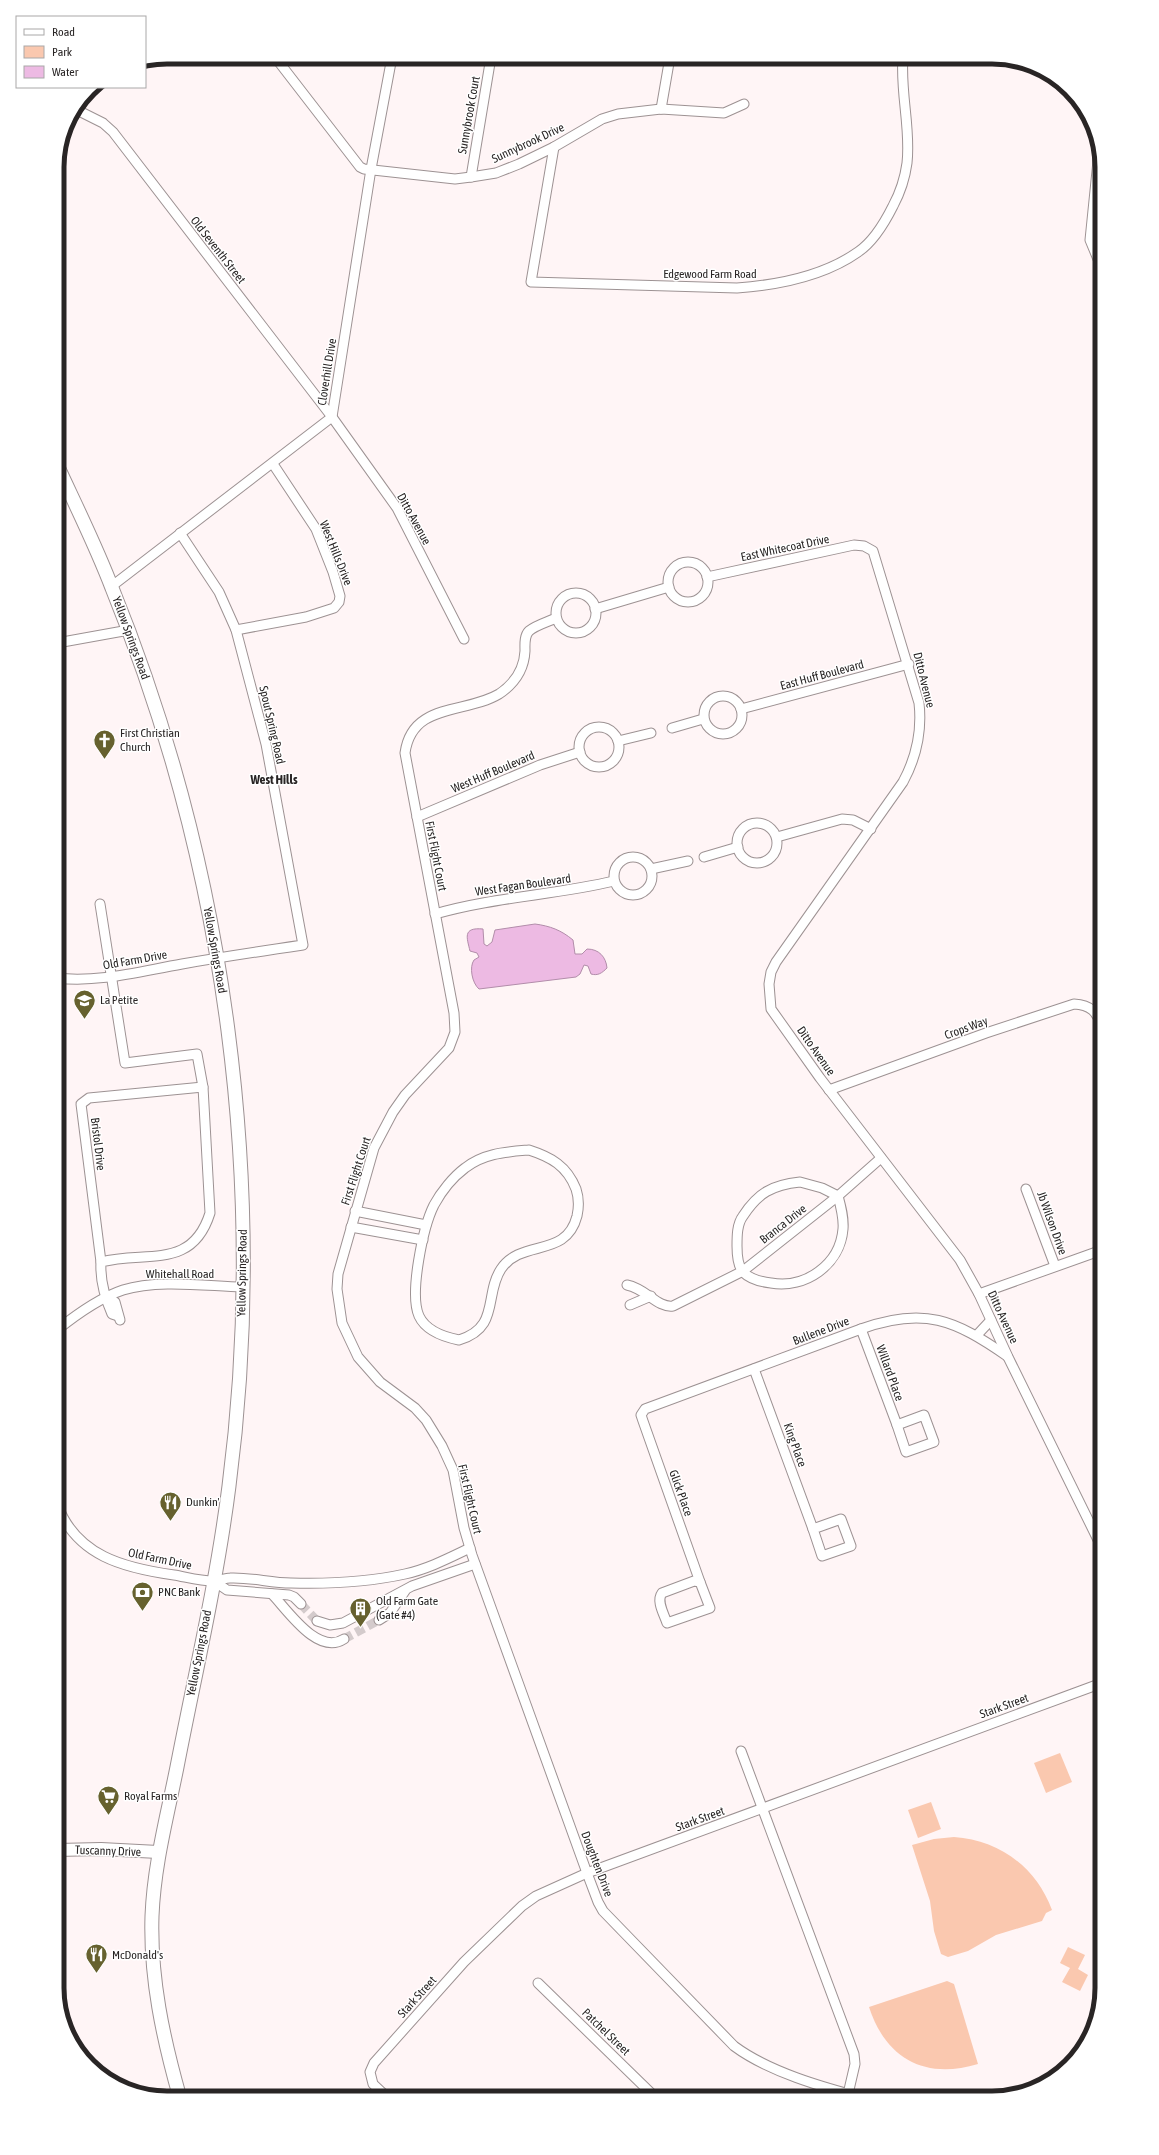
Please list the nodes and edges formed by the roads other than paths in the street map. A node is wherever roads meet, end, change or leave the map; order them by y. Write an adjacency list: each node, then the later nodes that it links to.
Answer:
1 (280, 64): 10 (street, Sunnybrook Drive)
2 (391, 64): 10 (street, Cloverhill Drive)
3 (490, 64): 11 (street, Sunnybrook Court)
4 (669, 64): 7 (street)
5 (903, 64): 9 (street, Edgewood Farm Road)
6 (744, 104): 7 (street, Sunnybrook Drive)
7 (661, 109): 9 (street, Sunnybrook Drive)
8 (80, 112): 14 (street, Old Seventh Street)
9 (554, 147): 11 (street, Sunnybrook Drive)
10 (371, 169): 11 (street, Sunnybrook Drive); 14 (street, Cloverhill Drive)
11 (471, 177)
12 (1095, 191): 13 (street)
13 (1095, 252)
14 (332, 417): 15 (street, Cloverhill Drive); 26 (street, Ditto Avenue)
15 (273, 464): 17 (street, Cloverhill Drive); 25 (street, West Hills Drive)
16 (64, 480): 20 (main road, Yellow Springs Road)
17 (180, 533): 20 (street, Cloverhill Drive); 25 (street, Spout Spring Road)
18 (868, 548): 19 (street, East Whitecoat Drive); 28 (street, Ditto Avenue)
19 (708, 578): 21 (street); 21 (street)
20 (112, 586): 24 (main road, Yellow Springs Road)
21 (669, 587): 22 (street)
22 (595, 609): 23 (street); 23 (street)
23 (556, 618): 35 (street, First Flight Court)
24 (128, 630): 27 (street); 45 (main road, Yellow Springs Road)
25 (236, 630): 45 (street, Spout Spring Road)
26 (464, 639)
27 (64, 642)
28 (909, 664): 29 (street, East Huff Boulevard); 36 (street, Ditto Avenue)
29 (742, 709): 30 (street); 30 (street)
30 (703, 719): 31 (street)
31 (672, 728)
32 (651, 733): 33 (street)
33 (618, 741): 34 (street); 34 (street)
34 (580, 752): 35 (street, West Huff Boulevard)
35 (417, 817): 44 (street, First Flight Court)
36 (871, 829): 37 (street); 50 (street, Ditto Avenue)
37 (777, 837): 38 (street); 38 (street)
38 (738, 847): 39 (street)
39 (704, 857)
40 (688, 861): 41 (street)
41 (651, 869): 42 (street); 42 (street)
42 (614, 881): 44 (street, West Fagan Boulevard)
43 (100, 904): 46 (street)
44 (435, 914): 54 (street, First Flight Court)
45 (217, 958): 46 (street, Old Farm Drive); 63 (main road, Yellow Springs Road)
46 (112, 976): 47 (street, Old Farm Drive); 49 (street)
47 (64, 978)
48 (1095, 1012): 50 (street, Crops Way)
49 (203, 1087): 59 (street); 59 (street, Bristol Drive)
50 (830, 1090): 51 (street, Ditto Avenue)
51 (881, 1158): 53 (street, Branca Drive); 64 (street, Ditto Avenue)
52 (1026, 1189): 60 (street, Jb Wilson Drive)
53 (838, 1196): 61 (street, Branca Drive); 61 (street); 61 (street)
54 (355, 1211): 55 (street); 56 (street, First Flight Court)
55 (426, 1225): 57 (street); 57 (street)
56 (351, 1227): 57 (street); 80 (street, First Flight Court)
57 (423, 1240)
58 (1095, 1252): 60 (street)
59 (101, 1262): 65 (street, Bristol Drive)
60 (1055, 1266): 64 (street)
61 (743, 1271): 66 (street, Branca Drive)
62 (627, 1285): 66 (street, Branca Drive)
63 (242, 1287): 65 (street, Whitehall Road); 81 (main road, Yellow Springs Road)
64 (979, 1294): 69 (street, Ditto Avenue)
65 (107, 1296): 68 (street, Bristol Drive); 70 (street, Whitehall Road)
66 (651, 1296): 67 (street)
67 (630, 1305)
68 (119, 1319)
69 (991, 1320): 72 (street); 73 (street, Ditto Avenue)
70 (64, 1325)
71 (861, 1329): 72 (street, Bullene Drive); 74 (street, Bullene Drive); 76 (street, Willard Place)
72 (977, 1335): 73 (street, Bullene Drive)
73 (1008, 1357): 79 (street, Ditto Avenue)
74 (754, 1369): 75 (street, Bullene Drive); 78 (street, King Place)
75 (642, 1412): 82 (street, Glick Place)
76 (896, 1425): 76 (street, Willard Place)
77 (64, 1518): 81 (street, Old Farm Drive)
78 (813, 1529): 78 (street, King Place)
79 (1095, 1534)
80 (472, 1556): 81 (street); 83 (street); 94 (street, Doughten Drive)
81 (214, 1581): 84 (street); 93 (main road, Yellow Springs Road)
82 (700, 1582): 82 (street, Glick Place)
83 (406, 1589): 86 (street); 87 (street)
84 (272, 1594): 85 (street); 88 (street)
85 (301, 1604)
86 (379, 1620)
87 (317, 1621)
88 (344, 1639)
89 (1095, 1686): 91 (street, Stark Street)
90 (741, 1752): 91 (street)
91 (761, 1809): 94 (street, Stark Street); 100 (street)
92 (64, 1850): 93 (street, Tuscanny Drive)
93 (158, 1852): 96 (main road, Yellow Springs Road)
94 (587, 1873): 97 (street, Stark Street); 99 (street, Doughten Drive)
95 (538, 1983): 98 (street, Patchel Street)
96 (178, 2091)
97 (380, 2091)
98 (649, 2091)
99 (840, 2091)
100 (849, 2091)

